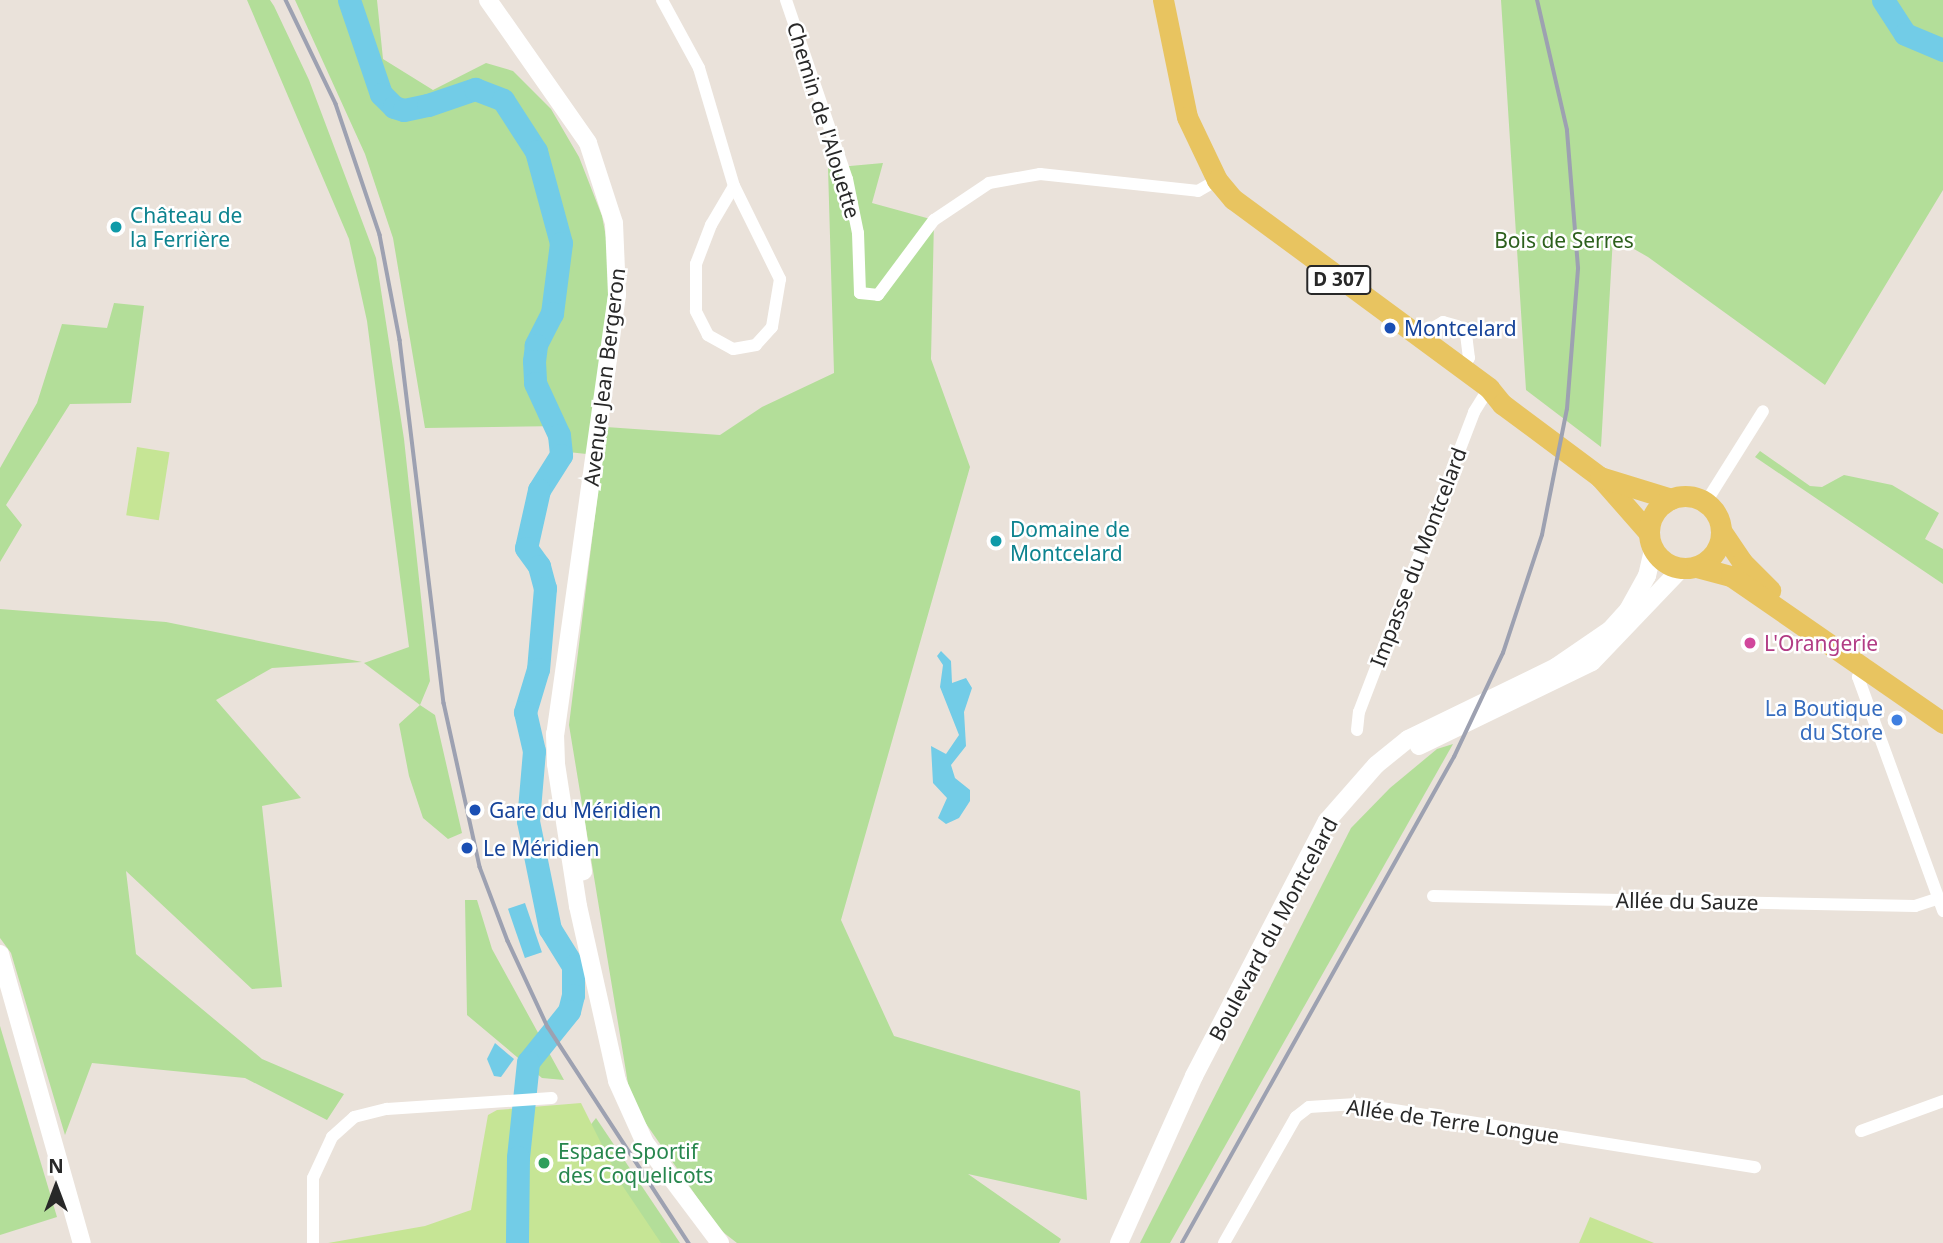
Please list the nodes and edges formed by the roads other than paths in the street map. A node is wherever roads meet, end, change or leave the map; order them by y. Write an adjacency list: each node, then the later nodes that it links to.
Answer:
1 (488, 0): 34 (main road, Avenue Jean Bergeron)
2 (662, 0): 6 (street)
3 (786, 0): 5 (street, Chemin de l'Alouette)
4 (1163, 0): 5 (main road, D 307)
5 (1217, 180): 7 (main road, D 307)
6 (734, 186): 6 (street)
7 (1419, 336): 8 (main road, D 307); 8 (street)
8 (1466, 369): 9 (main road, D 307)
9 (1490, 393): 11 (main road, D 307); 21 (street, Impasse du Montcelard)
10 (1763, 411): 13 (street)
11 (1597, 475): 12 (main road, D 307); 15 (main road)
12 (1671, 499): 13 (main road); 15 (main road)
13 (1706, 502): 14 (main road)
14 (1722, 532): 16 (main road); 17 (main road)
15 (1651, 541): 16 (main road); 20 (main road, Boulevard du Montcelard)
16 (1689, 568): 17 (main road); 20 (main road, Boulevard du Montcelard)
17 (1867, 665): 18 (main road); 19 (main road); 23 (street)
18 (1943, 713)
19 (1943, 723)
20 (1438, 728): 35 (main road, Boulevard du Montcelard); 36 (main road, Boulevard du Montcelard)
21 (1357, 730)
22 (1433, 897): 23 (street, Allée du Sauze)
23 (1938, 898): 24 (street)
24 (1943, 911)
25 (0, 954): 32 (main road)
26 (0, 985): 31 (main road)
27 (552, 1098): 33 (street)
28 (1943, 1101): 29 (street)
29 (1861, 1131)
30 (1755, 1167): 37 (street, Allée de Terre Longue)
31 (72, 1243)
32 (82, 1243)
33 (313, 1243)
34 (720, 1243)
35 (1119, 1243)
36 (1130, 1243)
37 (1224, 1243)

